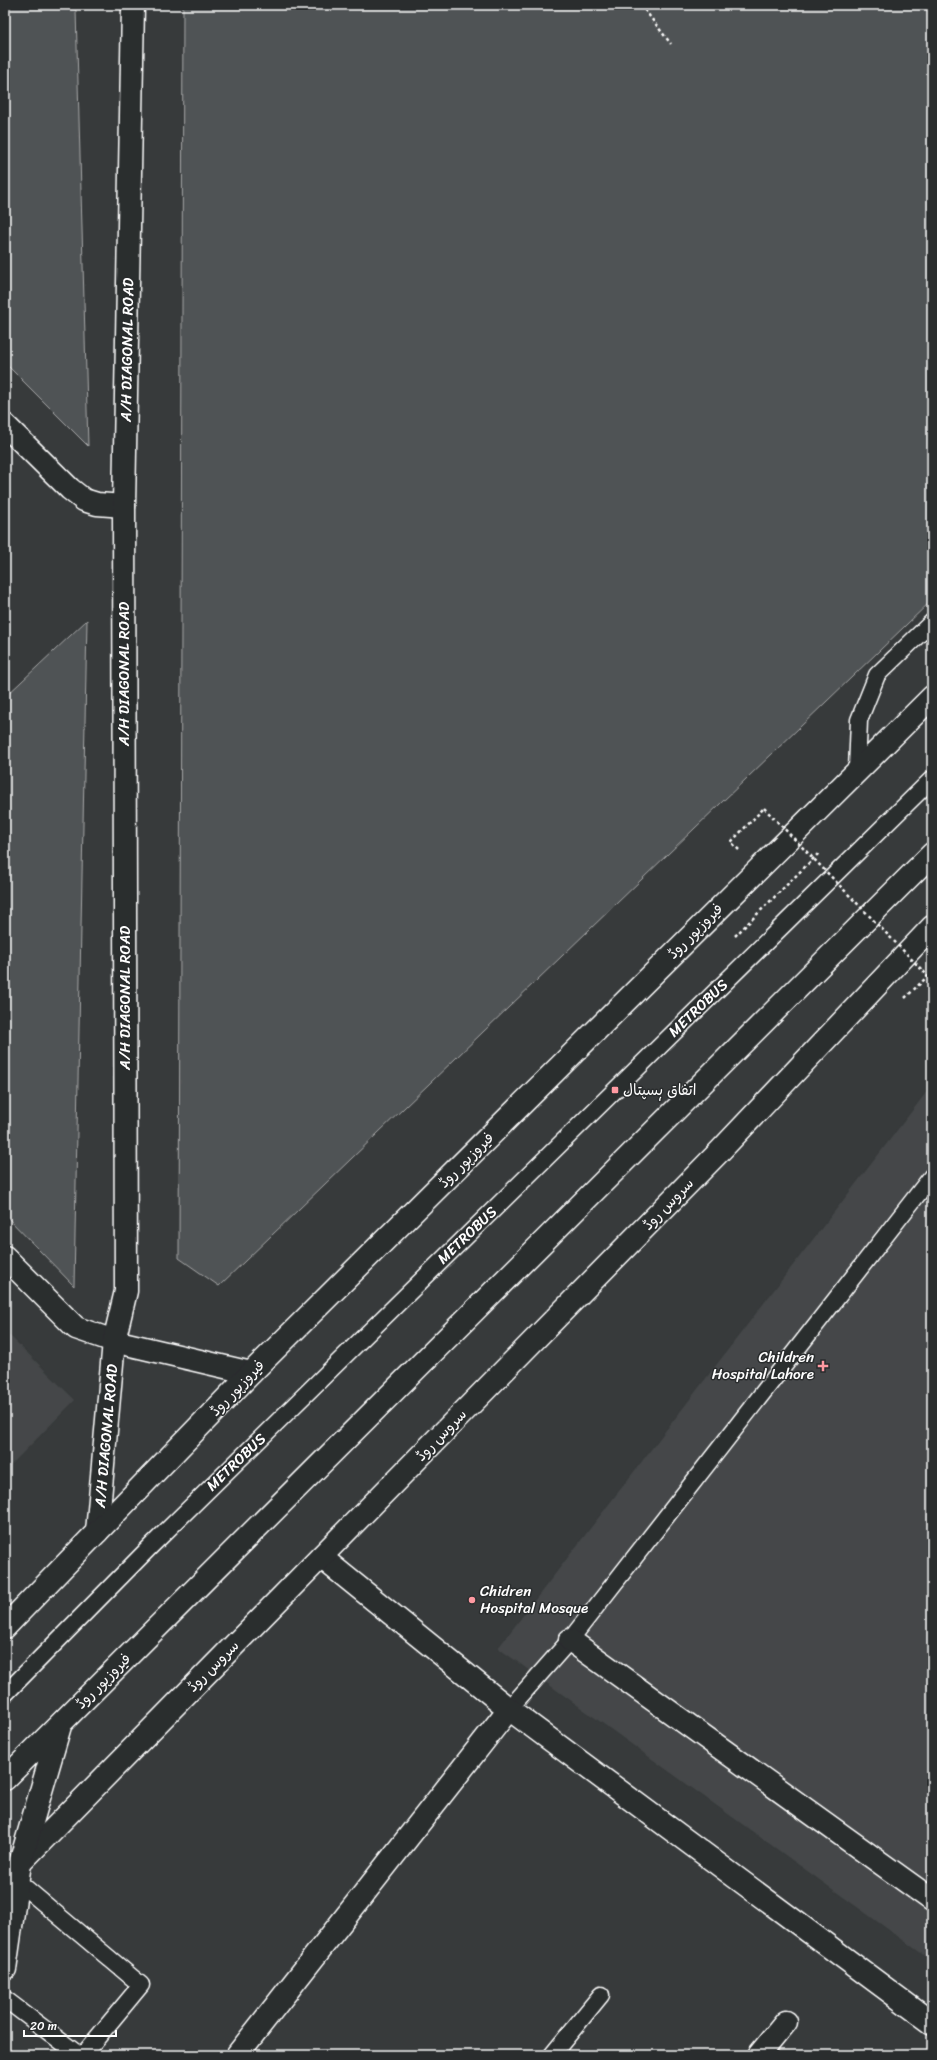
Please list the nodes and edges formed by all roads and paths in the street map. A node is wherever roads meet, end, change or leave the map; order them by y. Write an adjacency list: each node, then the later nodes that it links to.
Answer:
1 (133, 5): 5 (street, A/H DIAGONAL ROAD)
2 (641, 5): 3 (path)
3 (671, 44)
4 (5, 425): 5 (street)
5 (124, 506): 18 (street, A/H DIAGONAL ROAD)
6 (932, 622): 8 (lane)
7 (932, 697): 8 (street, فیروزپور روڈ)
8 (857, 770): 19 (street, فیروزپور روڈ)
9 (932, 779): 24 (lane, METROBUS)
10 (731, 842): 15 (path, bridge)
11 (932, 854): 26 (street, فیروزپور روڈ)
12 (746, 923): 14 (path)
13 (932, 928): 21 (street, سروس روڈ)
14 (735, 936)
15 (928, 976)
16 (932, 1176): 23 (lane)
17 (5, 1257): 18 (street)
18 (114, 1341): 19 (street, A/H DIAGONAL ROAD); 20 (street, A/H DIAGONAL ROAD)
19 (251, 1373): 20 (street, فیروزپور روڈ)
20 (97, 1532): 22 (street, فیروزپور روڈ)
21 (321, 1557): 25 (street); 28 (street, سروس روڈ)
22 (5, 1627)
23 (570, 1640): 25 (lane); 29 (street)
24 (5, 1694)
25 (509, 1709): 34 (street); 37 (street)
26 (61, 1723): 27 (street, فیروزپور روڈ); 28 (street)
27 (5, 1779)
28 (18, 1872): 30 (street); 36 (lane)
29 (932, 1900)
30 (5, 1969)
31 (601, 1995): 38 (lane)
32 (5, 1999): 35 (lane)
33 (786, 2022): 39 (street)
34 (932, 2023)
35 (79, 2055)
36 (83, 2055)
37 (237, 2055)
38 (552, 2055)
39 (760, 2055)

